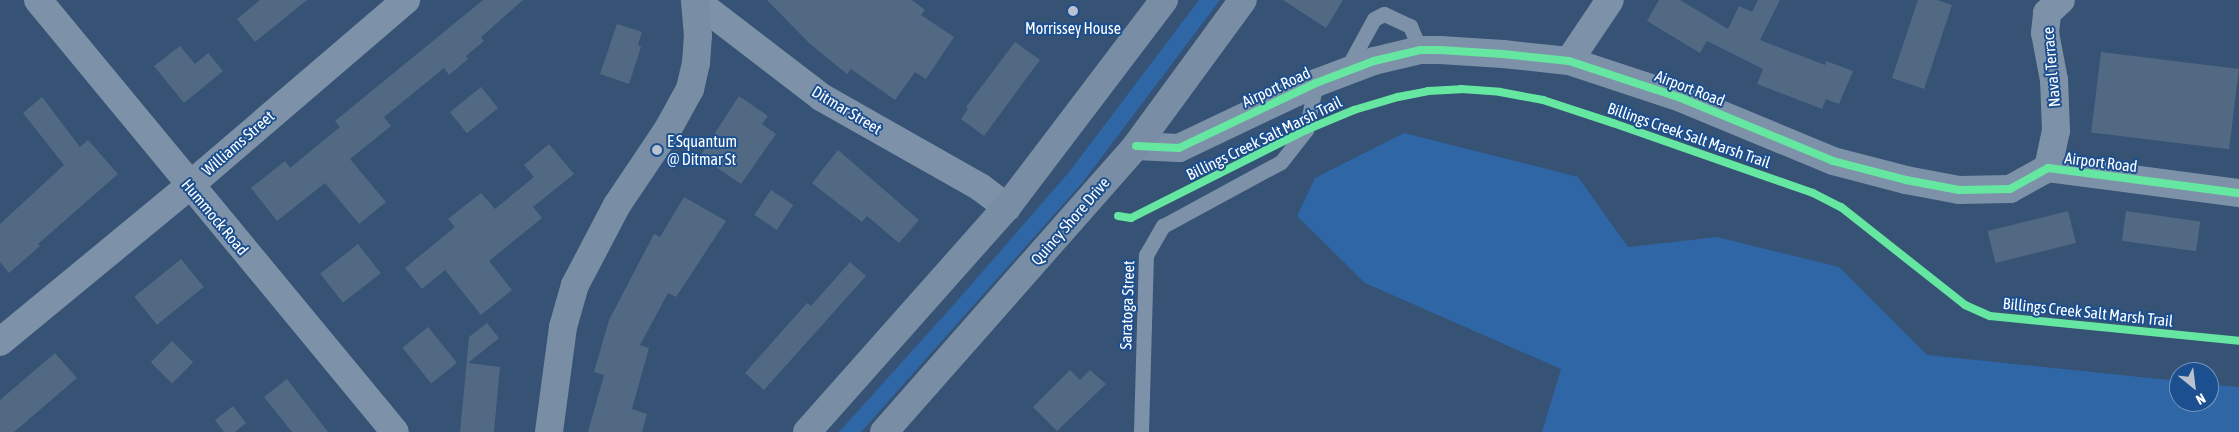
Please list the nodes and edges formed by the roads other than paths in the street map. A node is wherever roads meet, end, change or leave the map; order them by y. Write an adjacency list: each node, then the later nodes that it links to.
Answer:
1 (38, 0): 14 (street, Hummock Road)
2 (406, 0): 14 (street, Williams Street)
3 (1164, 0): 16 (main road)
4 (1243, 0): 12 (main road, Quincy Shore Drive)
5 (1610, 0): 9 (street)
6 (2061, 0): 13 (street, Naval Terrace)
7 (695, 1): 16 (street, Ditmar Street); 19 (main road)
8 (1420, 50): 9 (street, Airport Road); 10 (street, Airport Road); 10 (lane)
9 (1569, 61): 13 (street, Airport Road)
10 (1345, 72): 11 (street, Airport Road)
11 (1316, 84): 12 (street, Airport Road); 22 (lane, Saratoga Street)
12 (1136, 146): 21 (main road, Quincy Shore Drive)
13 (2048, 168): 15 (street, Airport Road)
14 (189, 186): 17 (street, Williams Street); 18 (street, Hummock Road)
15 (2239, 193)
16 (1008, 207): 20 (main road)
17 (0, 342)
18 (395, 432)
19 (549, 432)
20 (807, 432)
21 (884, 432)
22 (1141, 432)

